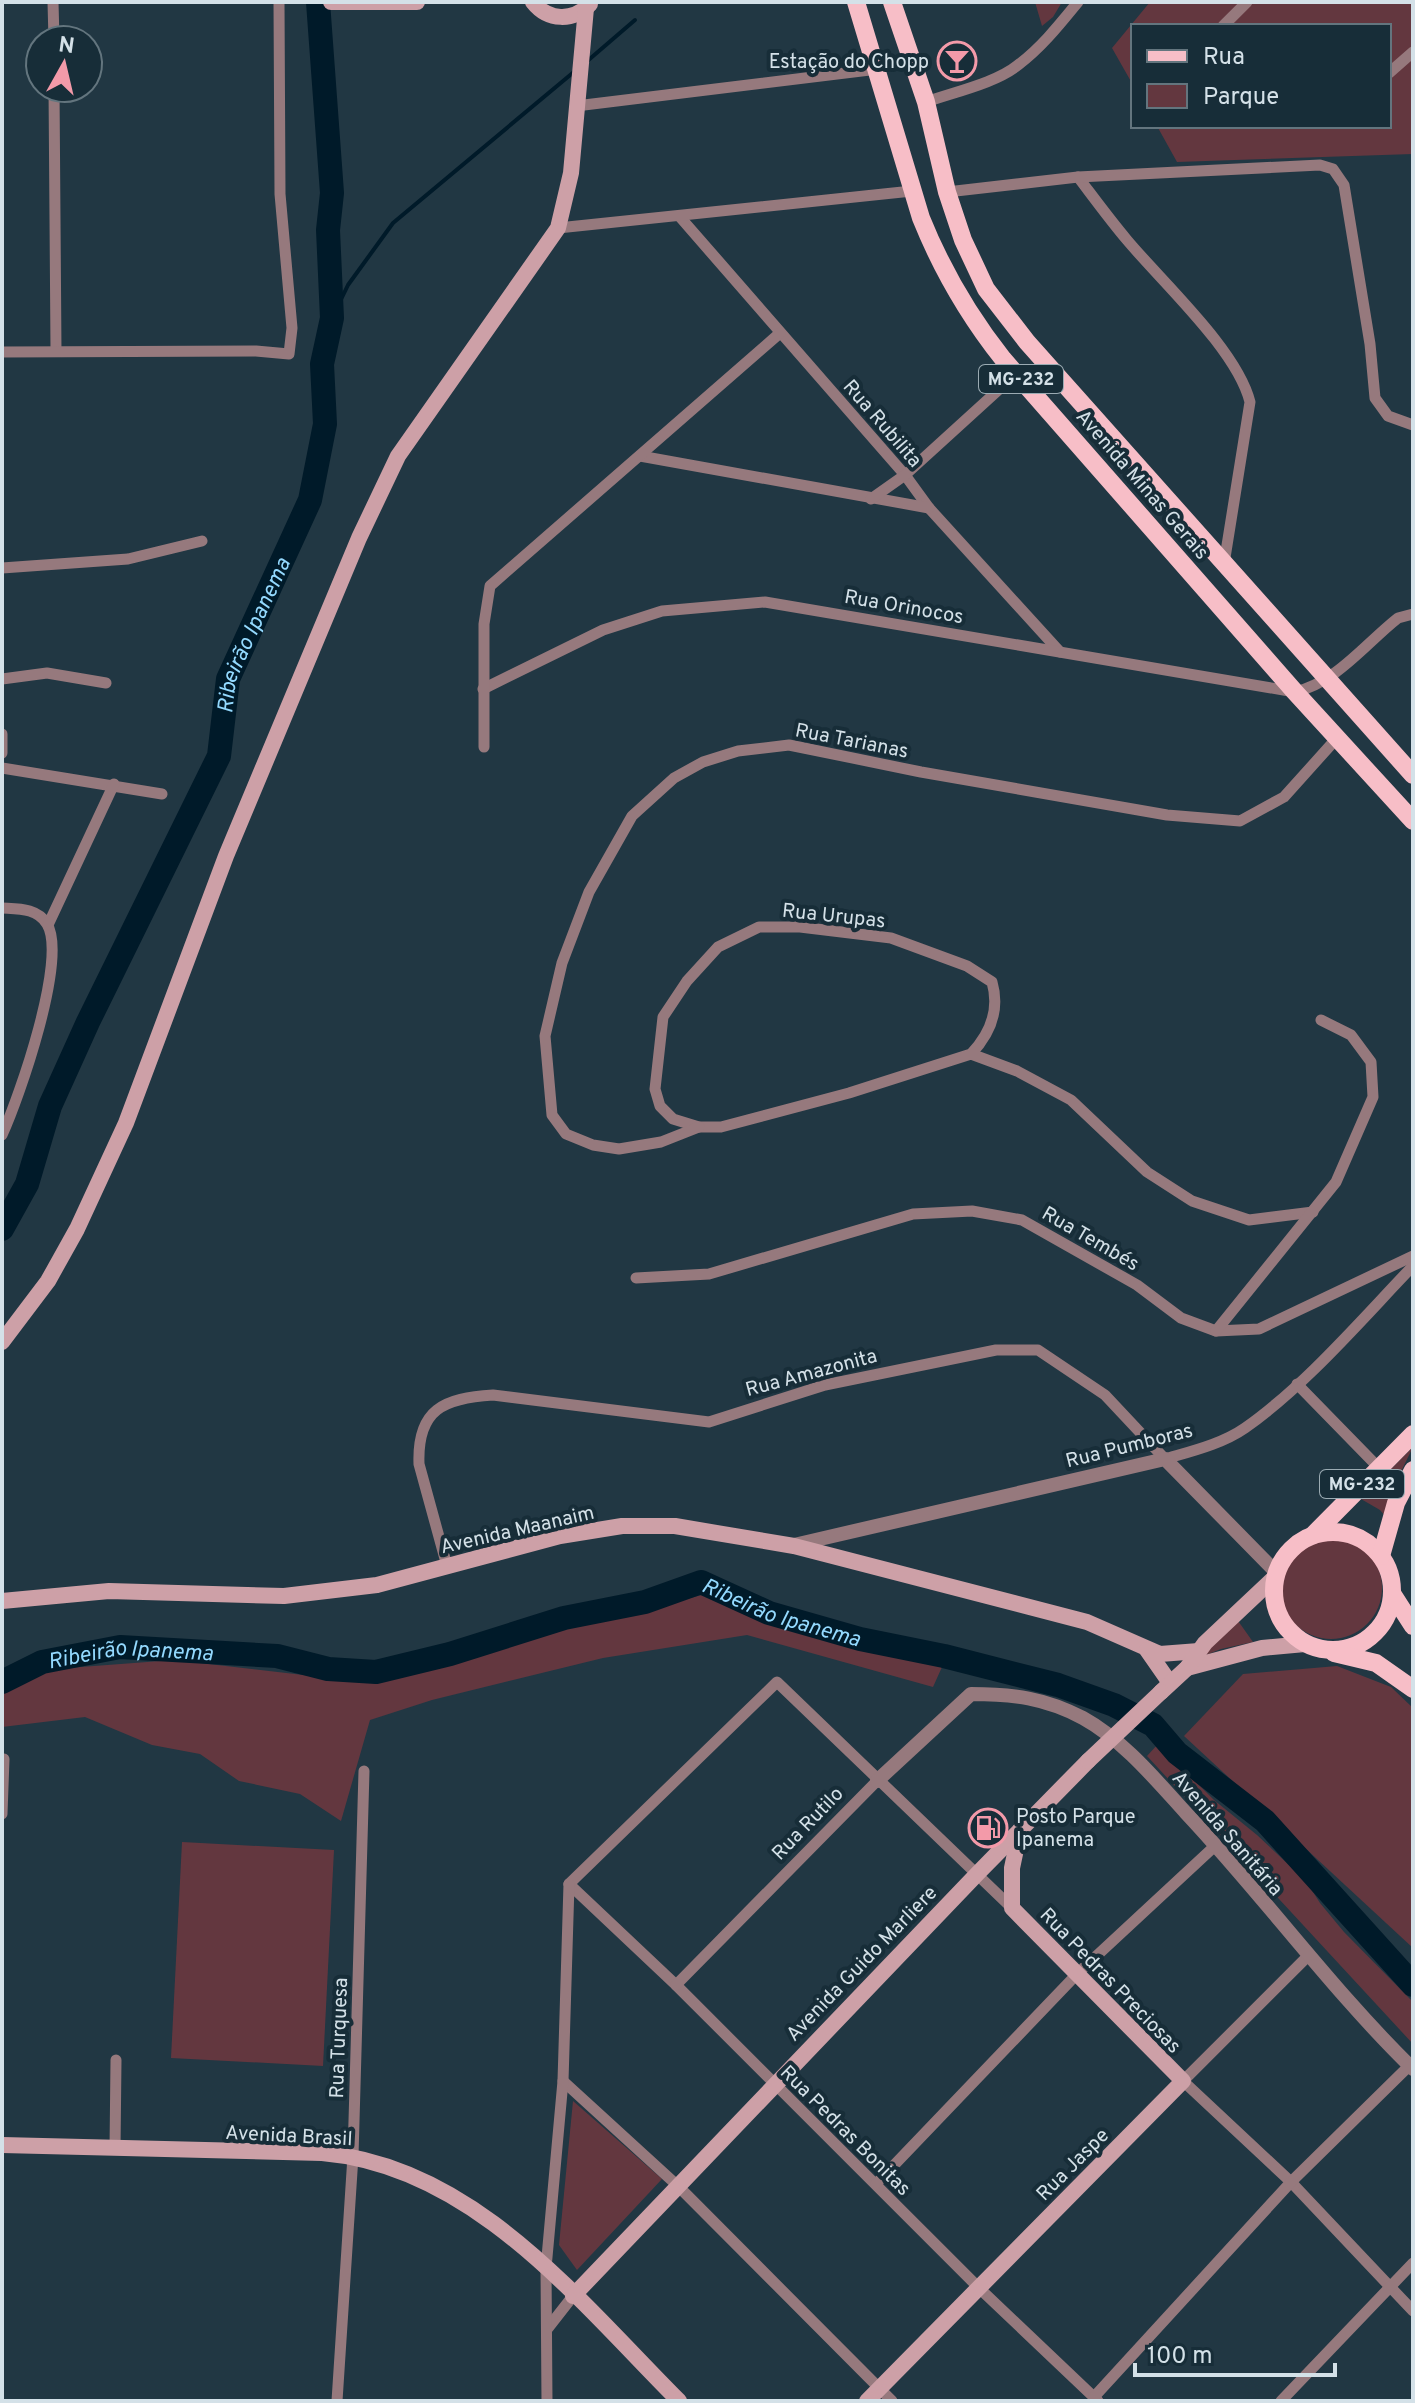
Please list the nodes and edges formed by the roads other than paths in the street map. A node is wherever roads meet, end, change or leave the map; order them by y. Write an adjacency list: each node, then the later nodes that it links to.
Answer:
1 (53, 2): 11 (street)
2 (279, 2): 25 (street)
3 (331, 2): 4 (main road)
4 (417, 2)
5 (533, 2): 10 (main road)
6 (856, 2): 14 (main road, Avenida Minas Gerais / MG-232)
7 (892, 2): 16 (main road, Avenida Minas Gerais / MG-232)
8 (1247, 2): 12 (street)
9 (1077, 3): 16 (street)
10 (589, 5): 18 (main road)
11 (54, 24)
12 (1225, 24)
13 (1413, 52): 15 (street)
14 (878, 69): 18 (street); 20 (main road, Avenida Minas Gerais / MG-232)
15 (1391, 71)
16 (926, 102): 21 (main road, Avenida Minas Gerais / MG-232)
17 (54, 104): 25 (street)
18 (576, 106): 23 (main road)
19 (1078, 177): 21 (street); 28 (street); 34 (street)
20 (912, 191): 22 (street); 27 (main road, Avenida Minas Gerais / MG-232)
21 (947, 192): 34 (main road, Avenida Minas Gerais / MG-232)
22 (680, 217): 23 (street); 24 (street, Rua Rubilita)
23 (558, 228): 63 (main road)
24 (780, 333): 29 (street); 30 (street, Rua Rubilita)
25 (56, 350): 26 (street)
26 (2, 352)
27 (1016, 374): 30 (street); 42 (main road, Avenida Minas Gerais / MG-232)
28 (1413, 425)
29 (640, 456): 31 (street); 41 (street)
30 (905, 475): 31 (street); 32 (street, Rua Rubilita)
31 (871, 499): 32 (street)
32 (929, 508): 37 (street, Rua Rubilita)
33 (202, 541): 35 (street)
34 (1224, 564): 39 (main road, Avenida Minas Gerais / MG-232)
35 (2, 568)
36 (1413, 614): 39 (street)
37 (1060, 652): 41 (street, Rua Orinocos); 42 (street, Rua Orinocos)
38 (2, 679): 40 (street)
39 (1329, 680): 42 (street, Rua Orinocos); 48 (main road, Avenida Minas Gerais / MG-232)
40 (106, 683)
41 (483, 689): 45 (street)
42 (1295, 692): 44 (main road, Avenida Minas Gerais / MG-232)
43 (2, 734): 46 (street)
44 (1337, 738): 51 (main road, Avenida Minas Gerais / MG-232); 56 (street, Rua Tarianas)
45 (484, 747)
46 (2, 753)
47 (2, 768): 49 (street)
48 (1413, 775)
49 (114, 784): 50 (street); 53 (street)
50 (162, 794)
51 (1413, 821)
52 (2, 908): 53 (street)
53 (48, 925): 57 (street)
54 (1321, 1020): 58 (street)
55 (971, 1054): 56 (street, Rua Tarianas); 56 (street, Rua Urupas); 58 (street)
56 (699, 1127)
57 (2, 1135)
58 (1313, 1212): 62 (street)
59 (1413, 1256): 62 (street, Rua Tembés)
60 (1413, 1266): 64 (street, Rua Pumboras)
61 (636, 1278): 62 (street, Rua Tembés)
62 (1216, 1331)
63 (2, 1342)
64 (1297, 1384): 66 (street, Rua Pumboras); 67 (street)
65 (1413, 1434): 67 (main road, MG-232)
66 (1165, 1459): 70 (street, Rua Pumboras); 72 (street, Rua Amazonita); 73 (street, Rua Amazonita)
67 (1379, 1468): 69 (main road, MG-232)
68 (1413, 1470): 71 (main road, MG-232)
69 (1313, 1535): 71 (main road); 73 (main road, MG-232)
70 (794, 1546): 72 (main road, Avenida Maanaim); 80 (main road, Avenida Maanaim)
71 (1381, 1556): 74 (main road)
72 (447, 1566): 75 (main road, Avenida Maanaim)
73 (1275, 1575): 79 (main road); 82 (main road, Avenida Guido Marliere)
74 (1393, 1595): 78 (main road); 81 (main road)
75 (26, 1600): 76 (main road, Avenida Maanaim); 77 (main road, Avenida Maanaim)
76 (2, 1601)
77 (2, 1615)
78 (1413, 1626)
79 (1305, 1644): 81 (main road); 83 (main road, Avenida Guido Marliere)
80 (1147, 1650): 82 (main road, Avenida Maanaim); 84 (main road)
81 (1324, 1650): 85 (main road)
82 (1199, 1651): 83 (main road, Avenida Guido Marliere)
83 (1187, 1668): 84 (main road, Avenida Guido Marliere)
84 (1166, 1687): 91 (main road, Avenida Guido Marliere, bridge)
85 (1413, 1689)
86 (971, 1694): 89 (street, Rua Rutilo); 92 (street, Avenida Sanitária)
87 (4, 1759): 90 (street)
88 (364, 1771): 106 (street, Rua Turquesa)
89 (877, 1781): 93 (street, Rua Pedras Preciosas); 94 (street, Rua Pedras Preciosas); 98 (street, Rua Rutilo)
90 (2, 1814)
91 (1020, 1830): 93 (main road, Avenida Guido Marliere); 95 (main road)
92 (1216, 1845): 96 (street, Avenida Sanitária); 97 (street)
93 (978, 1873): 95 (street, Rua Pedras Preciosas); 103 (main road, Avenida Guido Marliere)
94 (569, 1884): 98 (street, Rua Pedras Bonitas); 101 (street)
95 (1012, 1908): 97 (main road, Rua Pedras Preciosas)
96 (1308, 1956): 100 (street, Avenida Sanitária); 102 (street, Rua Jaspe)
97 (1077, 1974): 102 (main road, Rua Pedras Preciosas); 108 (street)
98 (676, 1985): 103 (street, Rua Pedras Bonitas)
99 (116, 2060): 105 (street)
100 (1411, 2067): 107 (street)
101 (563, 2081): 109 (street); 111 (street)
102 (1183, 2081): 107 (street, Rua Pedras Preciosas); 112 (main road, Rua Jaspe)
103 (775, 2084): 108 (street, Rua Pedras Bonitas); 109 (main road, Avenida Guido Marliere)
104 (2, 2145): 105 (main road, Avenida Brasil)
105 (115, 2149): 106 (main road, Avenida Brasil)
106 (353, 2156): 111 (main road, Avenida Brasil); 119 (street, Rua Turquesa)
107 (1291, 2182): 113 (street, Rua Pedras Preciosas); 118 (street)
108 (876, 2184): 112 (street, Rua Pedras Bonitas)
109 (679, 2187): 114 (main road, Avenida Guido Marliere); 117 (street)
110 (1413, 2263): 113 (street)
111 (546, 2268): 114 (main road, Avenida Brasil); 116 (street)
112 (978, 2287): 117 (main road, Rua Jaspe); 118 (street, Rua Pedras Bonitas)
113 (1390, 2288): 115 (street, Rua Pedras Preciosas); 124 (street)
114 (573, 2296): 116 (street); 121 (main road, Avenida Brasil)
115 (1413, 2311)
116 (548, 2328): 120 (street)
117 (879, 2388): 122 (main road, Rua Jaspe); 123 (street)
118 (1096, 2399)
119 (337, 2401)
120 (547, 2401)
121 (679, 2401)
122 (867, 2401)
123 (892, 2401)
124 (1281, 2401)

